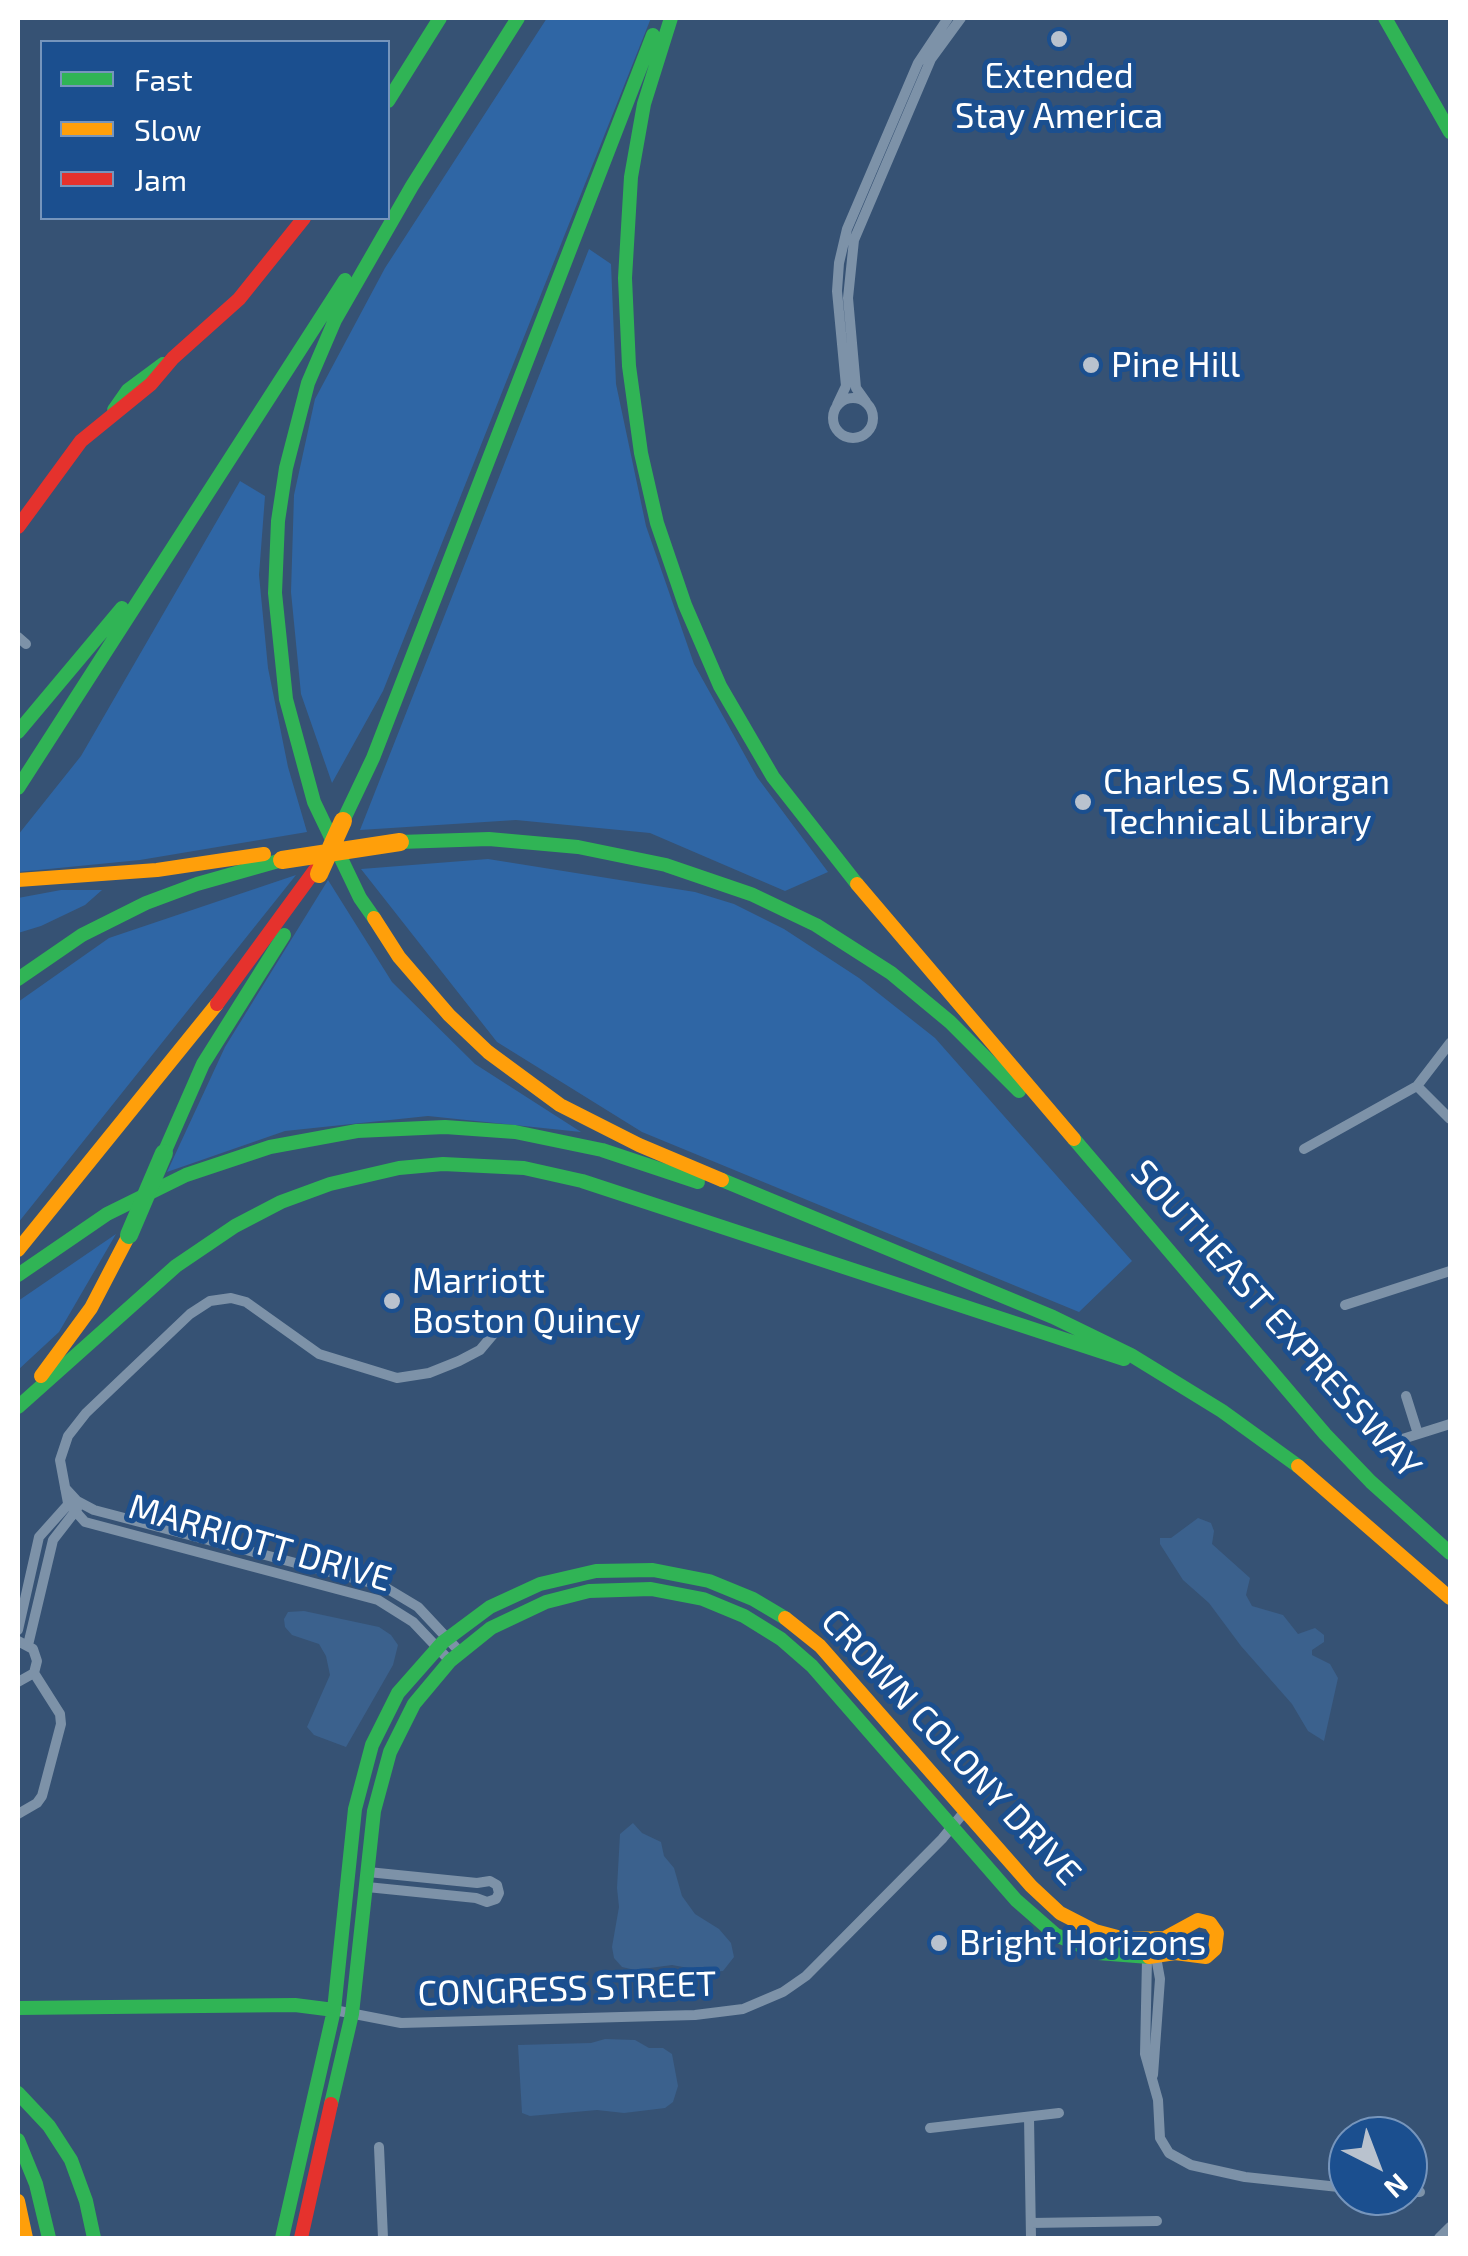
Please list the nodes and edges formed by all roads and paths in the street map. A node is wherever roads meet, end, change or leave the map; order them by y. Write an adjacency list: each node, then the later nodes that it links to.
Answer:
1 (440, 18): 8 (main road)
2 (518, 18): 10 (main road)
3 (659, 18): 21 (main road, bridge)
4 (671, 18): 28 (main road)
5 (948, 18): 15 (street)
6 (961, 18): 14 (street)
7 (1385, 18): 9 (main road)
8 (390, 98)
9 (1450, 132)
10 (412, 186): 11 (main road); 29 (main road)
11 (390, 213)
12 (302, 220): 16 (main road)
13 (385, 220): 17 (main road)
14 (866, 402): 15 (street); 15 (street)
15 (838, 405)
16 (21, 516)
17 (168, 555): 18 (main road); 19 (main road)
18 (18, 732)
19 (18, 788)
20 (281, 855): 22 (main road); 23 (main road); 28 (main road, bridge)
21 (317, 872): 30 (main road); 37 (main road, bridge)
22 (18, 880)
23 (18, 979)
24 (1450, 1043): 25 (street)
25 (1417, 1086): 26 (street); 27 (street)
26 (1450, 1119)
27 (1304, 1149)
28 (1098, 1167): 42 (main road, SOUTHEAST EXPRESSWAY)
29 (766, 1198): 32 (main road); 35 (main road, SOUTHEAST EXPRESSWAY)
30 (18, 1250)
31 (1450, 1271): 33 (street)
32 (18, 1275)
33 (1345, 1305)
34 (496, 1331): 41 (street)
35 (1147, 1364): 37 (main road); 43 (main road, SOUTHEAST EXPRESSWAY)
36 (1406, 1396): 39 (street)
37 (18, 1405)
38 (1450, 1424): 39 (street)
39 (1418, 1434): 40 (street)
40 (1393, 1442)
41 (74, 1504): 44 (street); 45 (street); 46 (street, MARRIOTT DRIVE)
42 (1450, 1553)
43 (1450, 1598)
44 (18, 1630)
45 (23, 1643): 47 (street)
46 (449, 1649): 49 (main road, CROWN COLONY DRIVE); 51 (main road, CROWN COLONY DRIVE); 52 (main road, CROWN COLONY DRIVE); 59 (main road, CROWN COLONY DRIVE)
47 (34, 1673): 48 (street); 50 (street)
48 (18, 1682)
49 (964, 1811): 51 (street, CONGRESS STREET); 56 (main road, CROWN COLONY DRIVE)
50 (18, 1814)
51 (952, 1826): 56 (main road, CROWN COLONY DRIVE); 59 (street, CONGRESS STREET)
52 (367, 1880): 53 (street); 54 (street); 59 (main road, CROWN COLONY DRIVE)
53 (484, 1882): 54 (street); 54 (street)
54 (483, 1901)
55 (1185, 1926): 56 (main road, CROWN COLONY DRIVE); 57 (main road); 57 (main road)
56 (1148, 1952): 57 (main road, CROWN COLONY DRIVE); 67 (street)
57 (1189, 1956)
58 (18, 2008): 59 (main road)
59 (343, 2012): 76 (main road, CROWN COLONY DRIVE); 77 (main road, CROWN COLONY DRIVE)
60 (24, 2099): 66 (main road)
61 (1059, 2114): 62 (street)
62 (1028, 2117): 63 (street); 70 (street)
63 (930, 2128)
64 (18, 2140): 73 (main road)
65 (379, 2147): 78 (street)
66 (81, 2184): 74 (main road); 75 (main road)
67 (1328, 2186)
68 (18, 2202): 72 (main road)
69 (1157, 2221): 70 (street)
70 (1031, 2223): 79 (street)
71 (1450, 2227): 80 (street)
72 (26, 2238)
73 (49, 2238)
74 (86, 2238)
75 (94, 2238)
76 (282, 2238)
77 (301, 2238)
78 (383, 2238)
79 (1031, 2238)
80 (1439, 2238)

